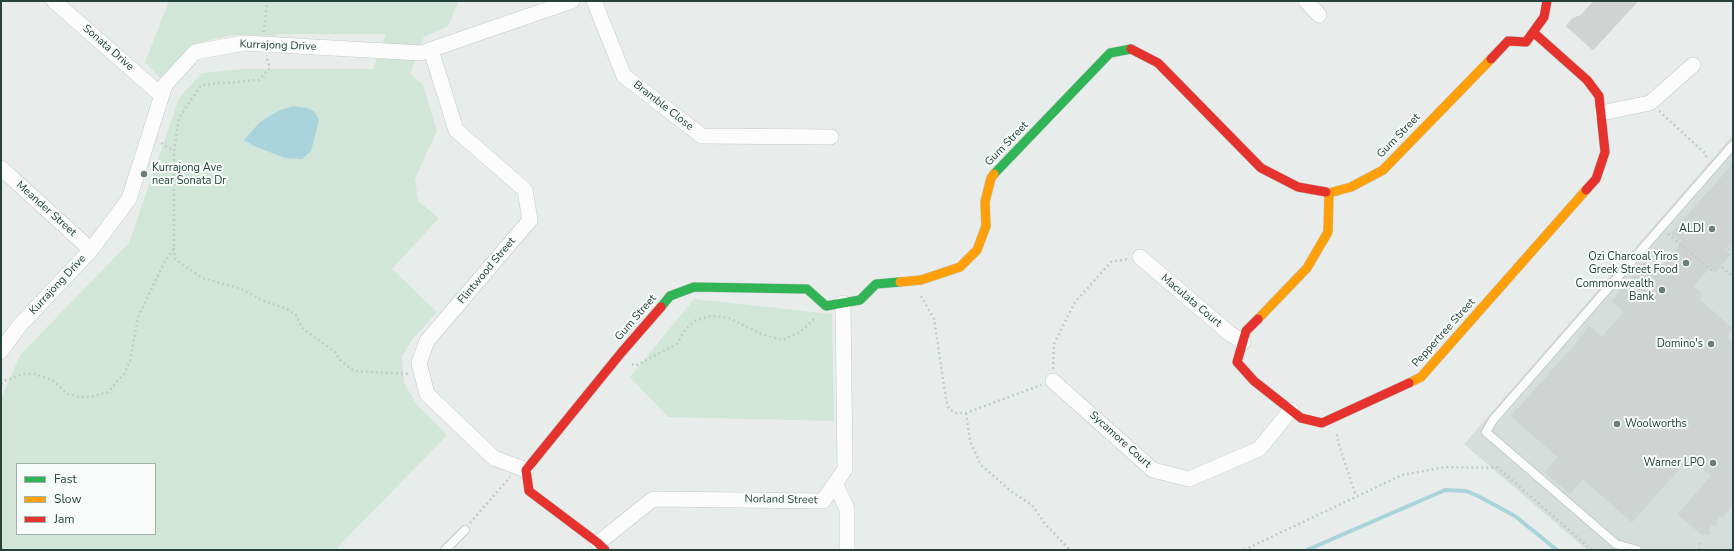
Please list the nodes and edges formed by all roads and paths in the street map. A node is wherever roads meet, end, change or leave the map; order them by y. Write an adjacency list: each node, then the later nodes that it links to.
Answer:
1 (54, 1): 7 (street, Sonata Drive)
2 (267, 1): 10 (path)
3 (572, 1): 11 (street, Kurrajong Drive)
4 (594, 1): 15 (street, Bramble Close)
5 (1306, 1): 8 (street)
6 (1547, 1): 9 (street, Gum Street)
7 (69, 6): 13 (street, Sonata Drive)
8 (1319, 15)
9 (1533, 32): 14 (street, Peppertree Street); 18 (street, Gum Street)
10 (262, 44): 11 (street, Kurrajong Drive); 13 (street, Kurrajong Drive); 20 (path)
11 (431, 50): 32 (street, Flintwood Street)
12 (1693, 65): 14 (street)
13 (161, 95): 21 (street, Kurrajong Drive)
14 (1601, 113): 37 (street, Peppertree Street)
15 (831, 137)
16 (1733, 145): 49 (lane)
17 (1, 168): 21 (street, Meander Street)
18 (1329, 193): 26 (street, Gum Street); 29 (street, Peppertree Street)
19 (1733, 245): 22 (path)
20 (174, 248): 32 (path); 34 (path)
21 (91, 250): 30 (street, Kurrajong Drive)
22 (1728, 250)
23 (1140, 257): 29 (street, Maculata Court); 33 (path)
24 (1722, 267): 25 (path)
25 (1733, 277)
26 (921, 280): 27 (street, Gum Street); 36 (path)
27 (843, 303): 31 (street, Gum Street); 39 (street, Norland Street)
28 (821, 321): 31 (path)
29 (1243, 342): 35 (street, Peppertree Street)
30 (1, 351)
31 (620, 354): 38 (street, Gum Street)
32 (422, 374): 38 (street, Flintwood Street)
33 (1053, 381): 35 (street, Sycamore Court); 36 (path)
34 (1, 384)
35 (1291, 410): 37 (street, Peppertree Street)
36 (966, 413): 46 (path)
37 (1335, 417): 40 (path)
38 (521, 468): 41 (path); 43 (street)
39 (835, 483): 43 (street, Norland Street); 45 (street)
40 (1356, 496): 47 (path); 48 (path)
41 (465, 530): 44 (lane)
42 (1700, 541): 50 (path)
43 (601, 546)
44 (446, 550)
45 (847, 550)
46 (1070, 550)
47 (1244, 550)
48 (1592, 550)
49 (1638, 550)
50 (1699, 550)

